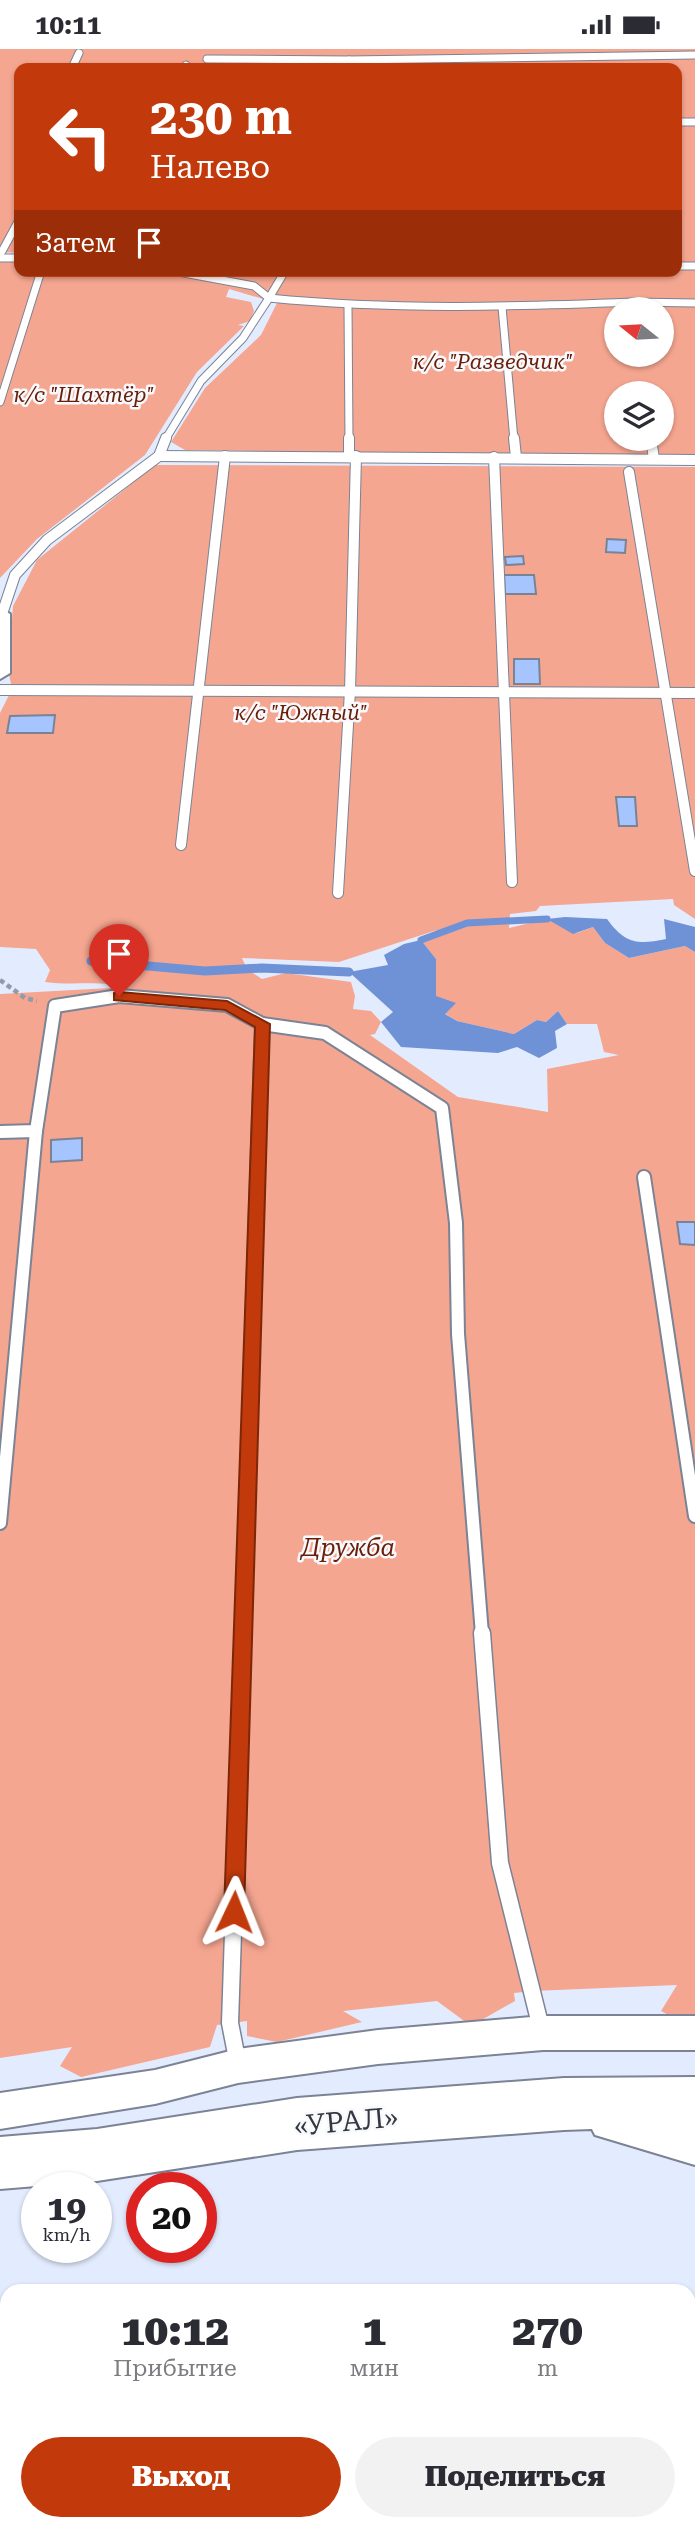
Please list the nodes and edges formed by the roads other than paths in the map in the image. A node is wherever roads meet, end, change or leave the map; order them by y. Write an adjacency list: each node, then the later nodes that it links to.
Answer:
1 (79, 53): 5 (lane)
2 (695, 55): 4 (lane)
3 (207, 59): 4 (lane)
4 (349, 60)
5 (74, 63)
6 (14, 229): 7 (lane)
7 (0, 256)
8 (39, 277): 17 (lane)
9 (205, 277): 11 (lane)
10 (281, 277): 11 (lane)
11 (269, 298): 14 (lane); 19 (lane)
12 (695, 303): 13 (lane)
13 (674, 304)
14 (348, 306): 16 (lane); 21 (lane)
15 (604, 306): 16 (lane)
16 (502, 307): 23 (lane)
17 (0, 402)
18 (653, 451): 24 (lane)
19 (159, 456): 20 (lane); 27 (lane)
20 (225, 456): 21 (lane); 30 (lane)
21 (352, 456): 22 (lane); 31 (lane)
22 (494, 457): 23 (lane); 32 (lane)
23 (516, 457): 24 (lane)
24 (654, 459): 25 (lane)
25 (695, 460)
26 (629, 472): 33 (lane)
27 (1, 614): 28 (street)
28 (0, 673)
29 (0, 689): 30 (lane)
30 (198, 691): 31 (lane); 35 (lane)
31 (350, 691): 32 (lane); 38 (lane)
32 (502, 692): 33 (lane); 37 (lane)
33 (666, 692): 34 (lane); 36 (lane)
34 (695, 693)
35 (181, 845)
36 (695, 871)
37 (512, 882)
38 (338, 893)
39 (262, 1024): 40 (lane); 45 (lane); 47 (lane)
40 (36, 1131): 41 (lane); 44 (lane)
41 (0, 1132)
42 (644, 1177): 43 (lane)
43 (695, 1516)
44 (0, 1523)
45 (542, 2033): 46 (street); 47 (street)
46 (695, 2033)
47 (238, 2066): 50 (street)
48 (695, 2103): 49 (highway, «УРАЛ»)
49 (564, 2104): 51 (highway); 52 (highway, «УРАЛ»)
50 (0, 2111)
51 (695, 2139)
52 (0, 2163)

